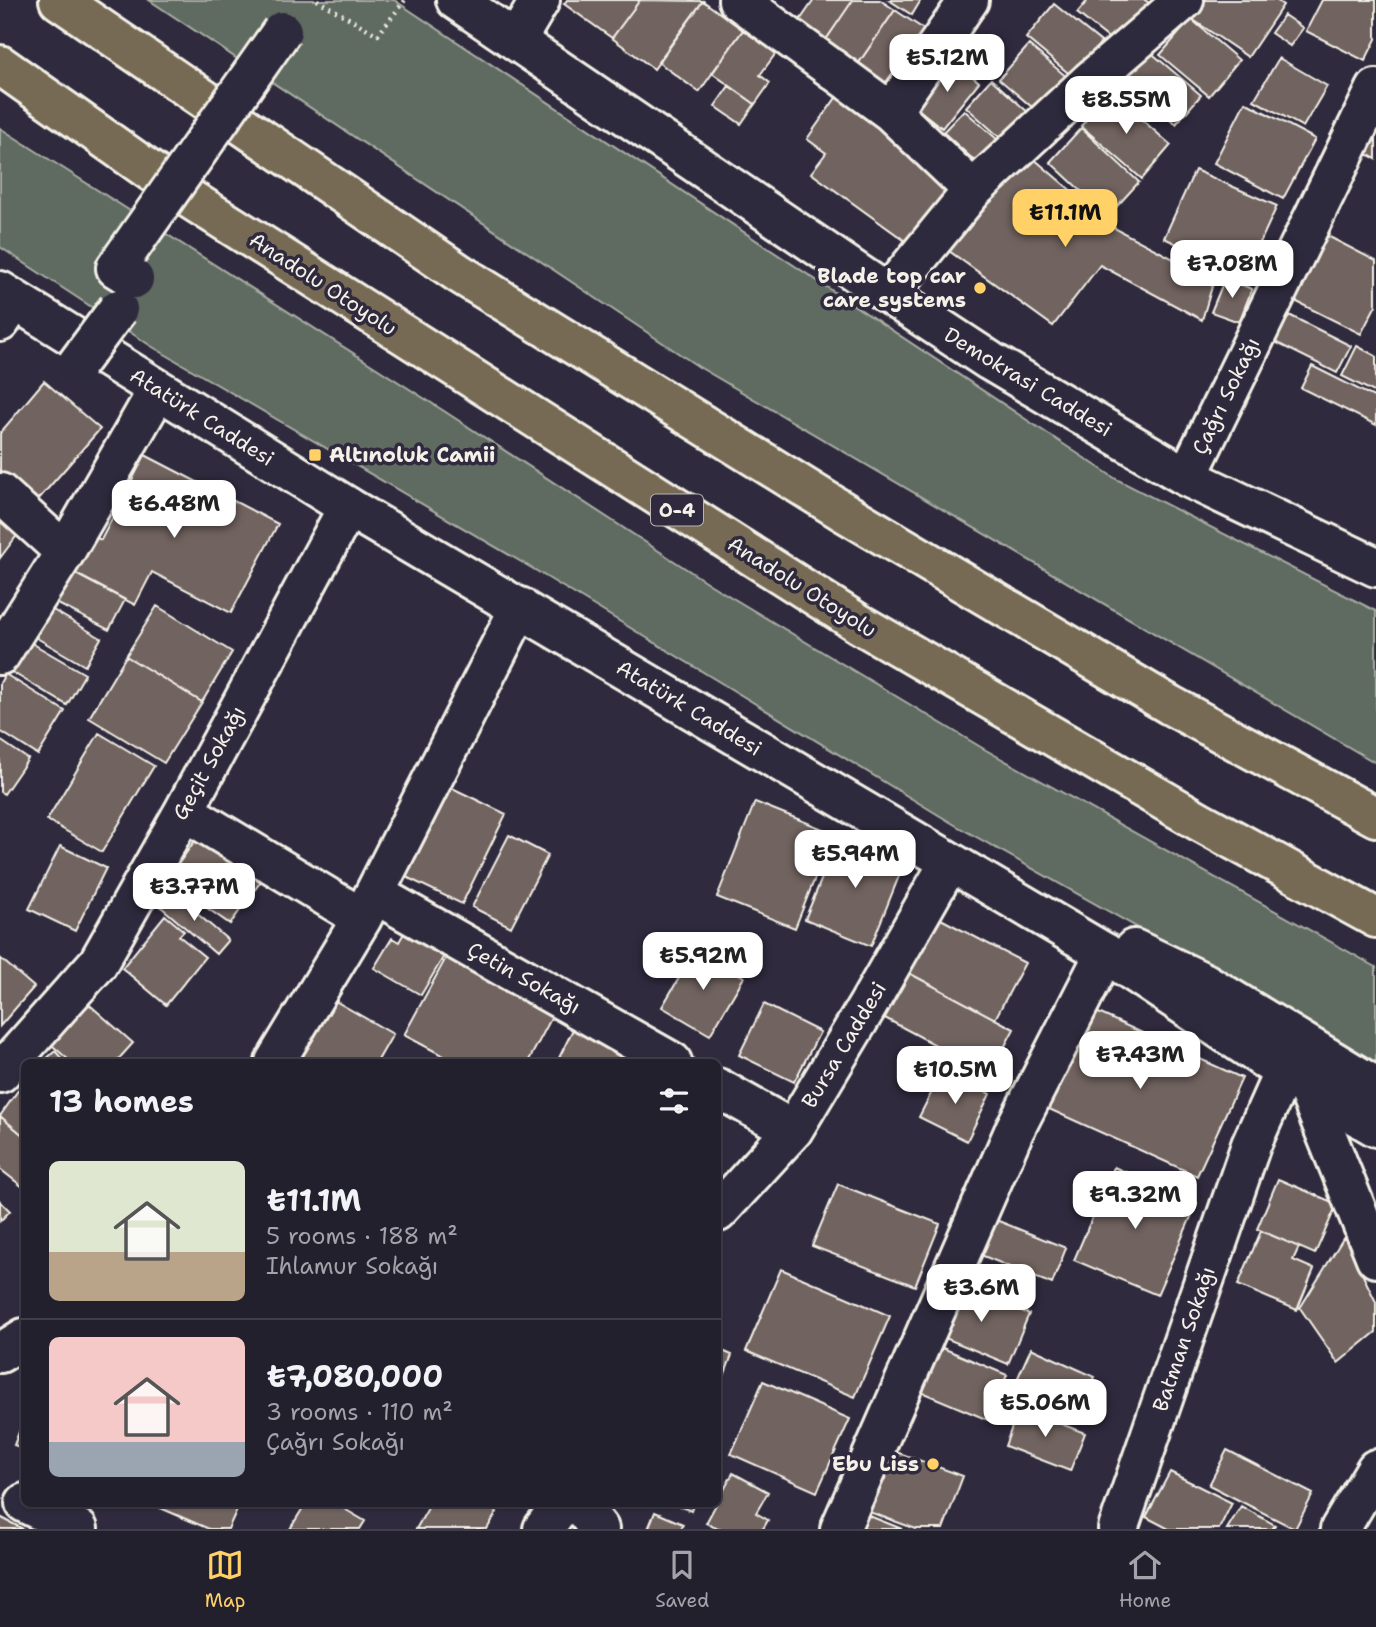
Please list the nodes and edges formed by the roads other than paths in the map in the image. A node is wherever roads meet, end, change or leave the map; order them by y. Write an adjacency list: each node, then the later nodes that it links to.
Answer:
1 (59, 0): 25 (highway)
2 (456, 0): 8 (street, Demokrasi Caddesi)
3 (540, 0): 8 (street)
4 (738, 0): 11 (street)
5 (969, 0): 11 (street)
6 (1184, 0): 12 (street)
7 (282, 31): 15 (street, bridge)
8 (517, 39): 13 (street, Demokrasi Caddesi)
9 (0, 65): 28 (highway, Anadolu Otoyolu / O-4)
10 (1376, 89): 17 (street, Çağrı Sokağı)
11 (891, 112): 12 (street)
12 (972, 190): 13 (street)
13 (887, 294): 17 (street, Demokrasi Caddesi)
14 (5, 305): 16 (street, Atatürk Caddesi)
15 (77, 365)
16 (158, 390): 19 (street, Atatürk Caddesi); 20 (street)
17 (1186, 477): 21 (street, Demokrasi Caddesi)
18 (0, 493): 20 (street)
19 (348, 507): 22 (street, Atatürk Caddesi); 24 (street, Geçit Sokağı)
20 (65, 552): 23 (street)
21 (1376, 567)
22 (520, 607): 26 (street, Atatürk Caddesi); 27 (street)
23 (0, 655)
24 (184, 811): 27 (street, Çetin Sokağı); 32 (street, Geçit Sokağı)
25 (1376, 817)
26 (948, 863): 29 (street, Atatürk Caddesi); 34 (street); 35 (street, Bursa Caddesi)
27 (368, 906): 30 (street); 31 (street, Çetin Sokağı)
28 (1376, 918)
29 (1105, 953): 34 (street, Atatürk Caddesi); 49 (street)
30 (277, 1059)
31 (666, 1059)
32 (0, 1073)
33 (721, 1090): 35 (street)
34 (1345, 1097): 37 (street); 50 (street, Batman Sokağı)
35 (793, 1130): 36 (street, Bursa Caddesi)
36 (721, 1209)
37 (1376, 1258)
38 (21, 1340): 39 (street)
39 (0, 1353)
40 (1376, 1469): 51 (street)
41 (0, 1491): 42 (street)
42 (21, 1501)
43 (32, 1507): 46 (street)
44 (560, 1507): 47 (street)
45 (582, 1507): 48 (street)
46 (68, 1527)
47 (543, 1529)
48 (599, 1529)
49 (840, 1529)
50 (1118, 1529)
51 (1340, 1529)

